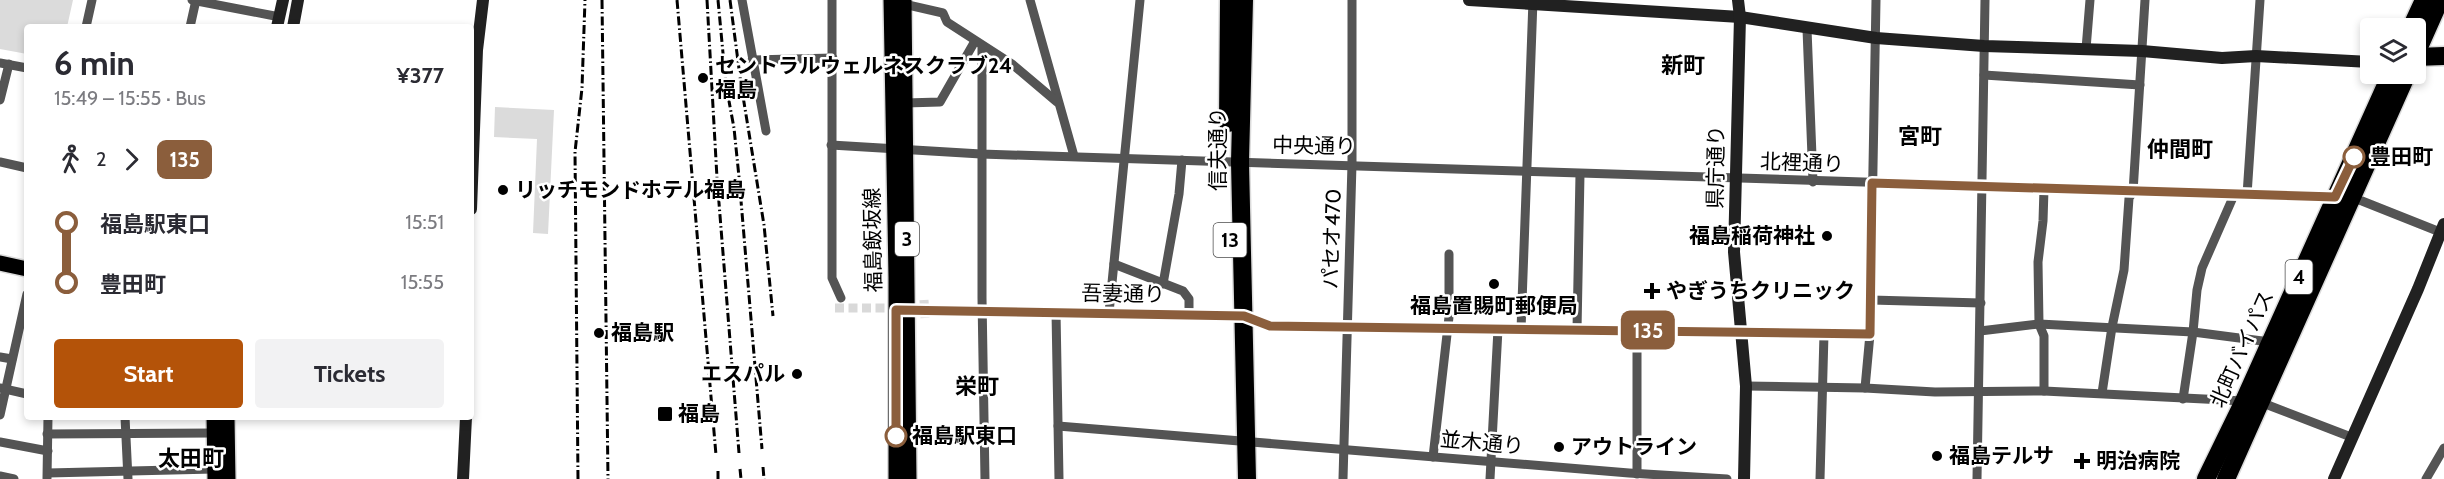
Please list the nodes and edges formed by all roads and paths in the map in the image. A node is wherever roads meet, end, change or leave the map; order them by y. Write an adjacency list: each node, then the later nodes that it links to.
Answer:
1 (92, 0): 27 (street)
2 (194, 0): 26 (street); 28 (street)
3 (283, 0): 26 (street)
4 (298, 0): 29 (street)
5 (483, 0): 54 (street)
6 (742, 0): 41 (street)
7 (832, 0): 40 (street)
8 (1030, 0): 52 (street)
9 (1140, 0): 60 (street)
10 (1230, 0): 63 (highway, 信夫通り / 13)
11 (1244, 0): 63 (highway, 信夫通り / 13)
12 (1352, 0): 64 (street, パセオ470)
13 (1469, 0): 23 (street)
14 (1738, 0): 24 (street, 県庁通り)
15 (1876, 0): 32 (street)
16 (1985, 0): 34 (street)
17 (2090, 0): 35 (street)
18 (2145, 0): 36 (street)
19 (2260, 0): 37 (street)
20 (2424, 0): 25 (highway)
21 (2440, 0): 31 (highway)
22 (899, 1): 33 (street); 53 (main road, 福島飯坂線 / 3); 57 (main road, 福島飯坂線 / 3)
23 (1533, 2): 24 (street); 66 (street)
24 (1740, 17): 30 (street); 68 (street, 県庁通り)
25 (2416, 18)
26 (278, 22)
27 (87, 24)
28 (190, 24)
29 (294, 24)
30 (1807, 29): 32 (street); 69 (street)
31 (2426, 32)
32 (1876, 38): 34 (street); 70 (street)
33 (978, 44): 52 (street); 53 (street); 58 (street)
34 (1984, 46): 35 (street); 47 (street)
35 (2086, 49): 36 (street)
36 (2142, 51): 37 (street); 50 (street)
37 (2256, 56): 42 (street); 75 (street)
38 (2444, 56): 39 (highway)
39 (2426, 57)
40 (833, 58): 41 (street); 56 (street)
41 (752, 60): 55 (street)
42 (2360, 62)
43 (4, 63): 44 (street); 51 (street)
44 (24, 67)
45 (2444, 68): 46 (highway)
46 (2426, 69)
47 (1984, 75): 50 (street); 71 (street)
48 (2387, 84): 76 (highway, 北町バイパス / 4)
49 (2403, 84): 76 (highway, 北町バイパス / 4)
50 (2140, 85): 73 (street)
51 (0, 100)
52 (1057, 102): 59 (street)
53 (905, 103): 57 (main road, 福島飯坂線 / 3)
54 (474, 109)
55 (766, 131)
56 (831, 145): 57 (street, 中央通り); 83 (street)
57 (899, 150): 58 (street, 中央通り); 87 (main road, 福島飯坂線 / 3)
58 (981, 154): 59 (street, 中央通り); 88 (street)
59 (1074, 156): 60 (street, 中央通り)
60 (1124, 158): 61 (street, 中央通り); 80 (street)
61 (1182, 160): 63 (street, 中央通り); 82 (street)
62 (0, 162): 65 (street)
63 (1234, 162): 64 (street, 中央通り); 92 (highway, 信夫通り / 13)
64 (1352, 165): 66 (street, 中央通り); 95 (street, パセオ470)
65 (24, 167)
66 (1526, 172): 67 (street, 中央通り); 98 (street)
67 (1580, 174): 68 (street, 中央通り); 99 (street)
68 (1736, 178): 69 (street, 北裡通り); 103 (street, 県庁通り)
69 (1813, 182): 70 (street, 北裡通り)
70 (1872, 183): 71 (street, 北裡通り); 84 (street)
71 (1983, 187): 72 (street, 北裡通り); 85 (street)
72 (2044, 189): 73 (street, 北裡通り); 93 (street)
73 (2133, 192): 74 (street, 北裡通り); 94 (street)
74 (2234, 195): 75 (street, 北裡通り); 102 (street)
75 (2247, 195): 76 (street, 北裡通り)
76 (2344, 198): 77 (street, 北裡通り); 106 (highway, 北町バイパス / 4); 118 (highway, 北町バイパス / 4)
77 (2442, 228): 129 (street)
78 (1449, 254): 96 (street)
79 (0, 263): 81 (main road)
80 (1114, 264): 82 (street); 90 (street)
81 (24, 268)
82 (1163, 284): 91 (street)
83 (842, 298)
84 (1871, 300): 85 (street); 105 (street)
85 (1982, 303): 101 (street)
86 (24, 307): 108 (street)
87 (902, 310): 88 (street, 吾妻通り); 145 (main road, 福島飯坂線 / 3); 146 (main road, 福島飯坂線 / 3)
88 (982, 311): 89 (street, 吾妻通り); 147 (street)
89 (1056, 312): 90 (street, 吾妻通り); 125 (street)
90 (1109, 314): 91 (street, 吾妻通り)
91 (1189, 315): 92 (street, 吾妻通り)
92 (1238, 316): 95 (street, 吾妻通り); 130 (highway, 信夫通り / 13)
93 (2039, 324): 94 (street); 101 (street); 113 (street)
94 (2112, 327): 102 (street); 116 (street)
95 (1348, 328): 96 (street, 吾妻通り); 133 (street, パセオ470)
96 (1448, 329): 97 (street, 吾妻通り); 135 (street)
97 (1498, 329): 98 (street, 吾妻通り); 136 (street)
98 (1521, 330): 99 (street, 吾妻通り)
99 (1577, 330): 100 (street, 吾妻通り)
100 (1637, 330): 103 (street, 吾妻通り); 139 (street)
101 (1980, 330): 114 (street)
102 (2193, 332): 106 (street); 117 (street)
103 (1742, 333): 104 (street, 吾妻通り); 109 (street, 県庁通り)
104 (1824, 334): 105 (street, 吾妻通り); 110 (street)
105 (1870, 334): 111 (street)
106 (2270, 342): 118 (highway, 北町バイパス / 4)
107 (0, 357): 108 (street)
108 (12, 359): 112 (street)
109 (1746, 386): 110 (street); 154 (street, 県庁通り)
110 (1822, 388): 111 (street); 155 (street)
111 (1865, 388): 114 (street)
112 (2, 389): 115 (street); 119 (street)
113 (2044, 391): 114 (street); 116 (street)
114 (1978, 392): 156 (street)
115 (24, 393)
116 (2102, 393): 117 (street)
117 (2183, 399): 118 (street)
118 (2252, 402): 129 (street); 157 (highway, 北町バイパス / 4); 158 (highway, 北町バイパス / 4)
119 (0, 415)
120 (48, 420): 128 (street)
121 (125, 420): 126 (street)
122 (213, 420): 127 (main road)
123 (227, 420): 143 (main road)
124 (466, 420): 144 (street)
125 (1058, 426): 130 (street, 並木通り); 148 (street)
126 (126, 433): 127 (street); 128 (street); 138 (street)
127 (214, 433): 137 (main road)
128 (47, 434): 134 (street)
129 (2351, 437): 159 (street)
130 (1241, 441): 133 (street, 並木通り); 149 (highway, 信夫通り / 13); 150 (highway, 信夫通り / 13)
131 (0, 442): 134 (street)
132 (2444, 448): 160 (street)
133 (1344, 450): 135 (street, 並木通り); 151 (street, パセオ470)
134 (48, 451): 140 (street)
135 (1433, 457): 136 (street, 並木通り)
136 (1491, 462): 139 (street, 並木通り); 152 (street)
137 (215, 474): 138 (street)
138 (127, 475): 140 (street)
139 (1632, 475): 153 (street, 並木通り)
140 (48, 476)
141 (0, 477): 142 (street)
142 (14, 479)
143 (228, 479)
144 (463, 479)
145 (897, 479)
146 (909, 479)
147 (985, 479)
148 (1059, 479)
149 (1236, 479)
150 (1247, 479)
151 (1343, 479)
152 (1490, 479)
153 (1726, 479)
154 (1744, 479)
155 (1820, 479)
156 (1977, 479)
157 (2206, 479)
158 (2226, 479)
159 (2334, 479)
160 (2426, 479)

